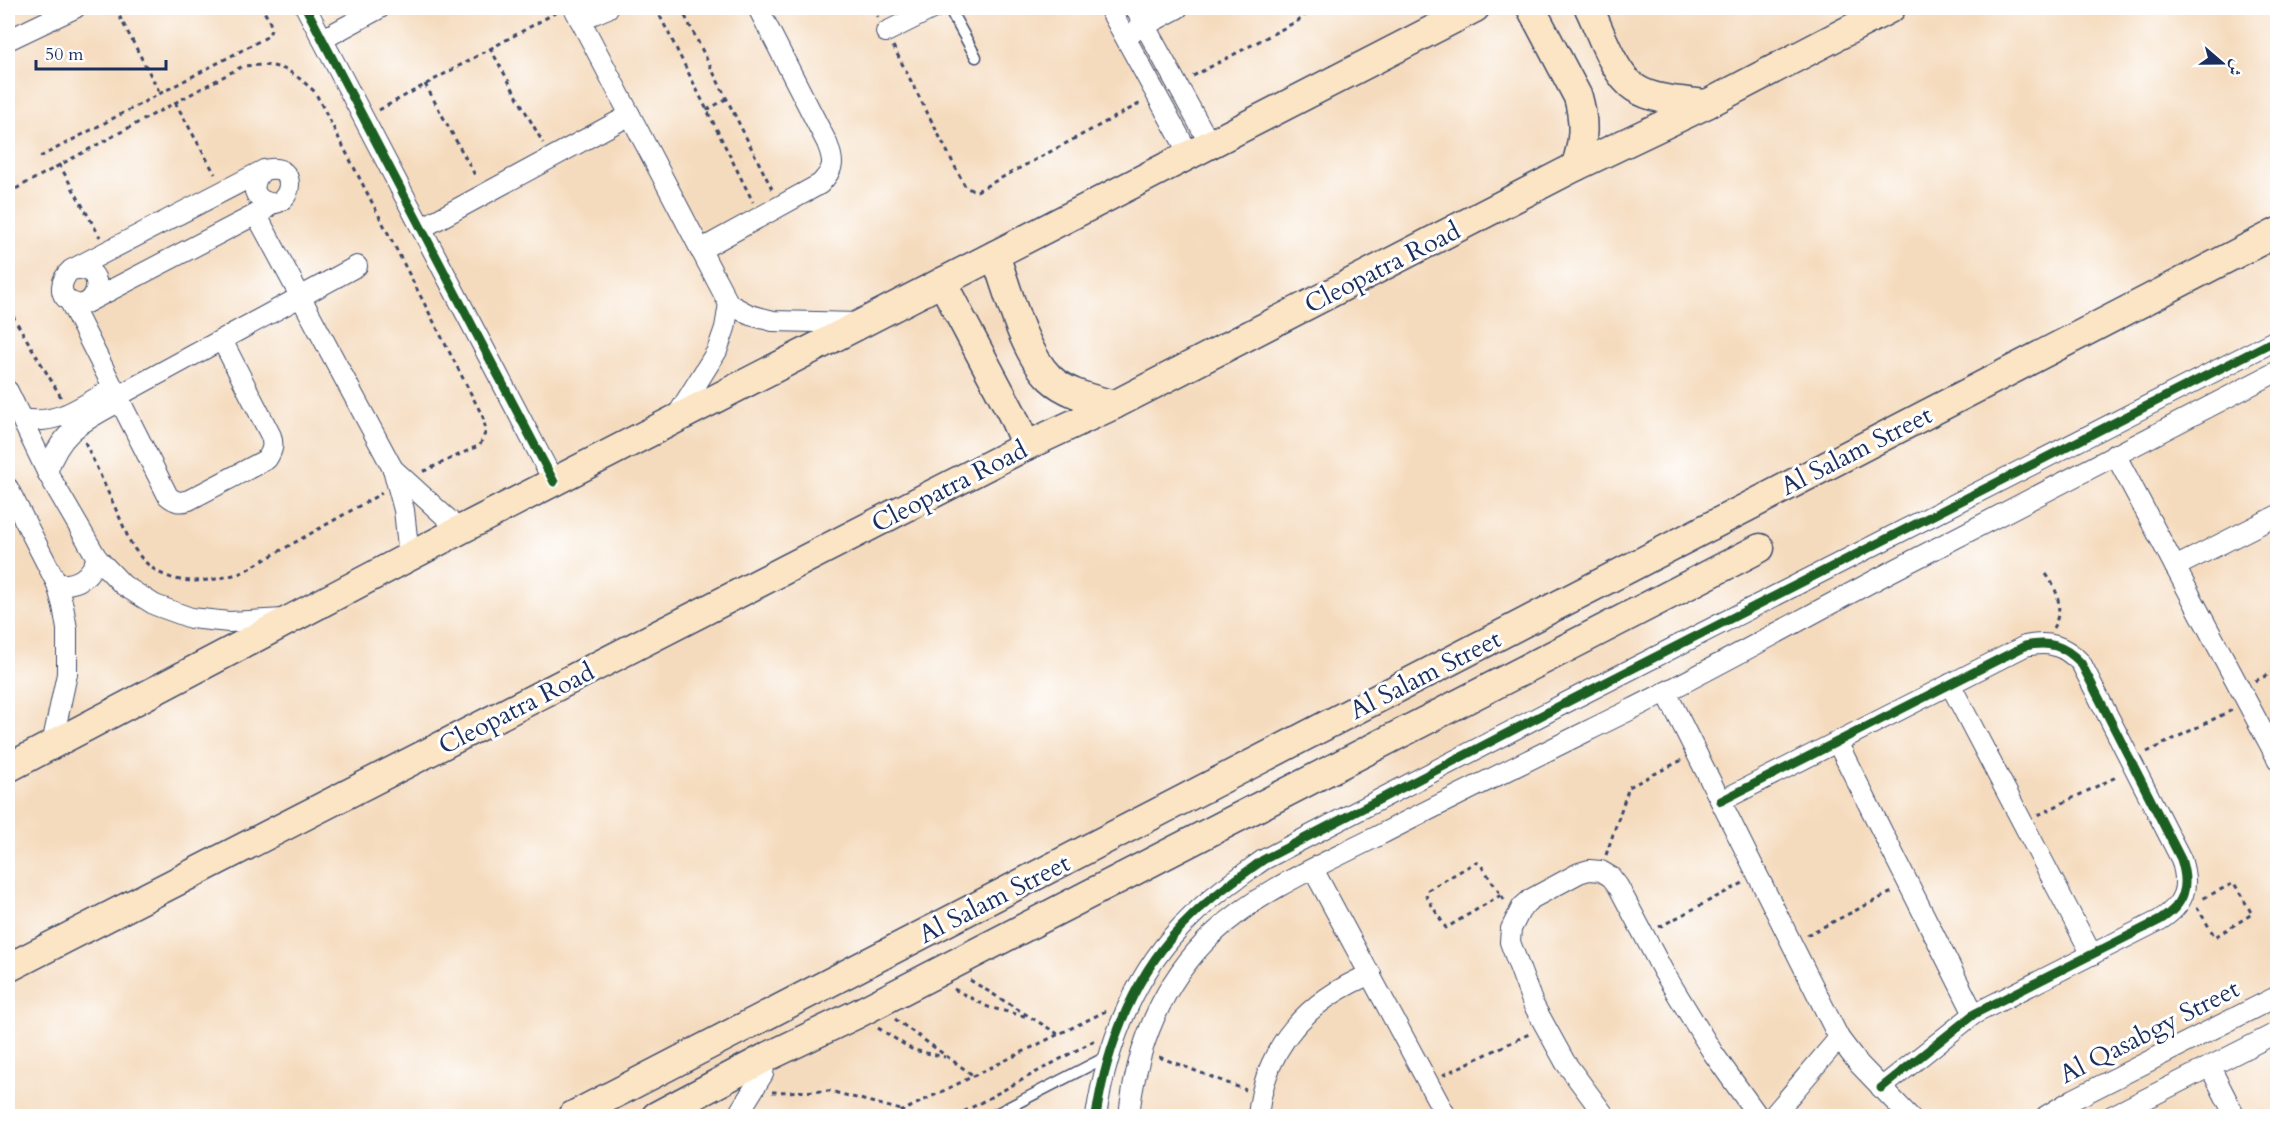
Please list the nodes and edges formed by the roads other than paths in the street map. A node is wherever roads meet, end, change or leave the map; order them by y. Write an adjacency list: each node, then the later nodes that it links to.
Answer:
1 (75, 8): 20 (street)
2 (306, 8): 19 (street)
3 (380, 8): 19 (street)
4 (608, 8): 15 (street)
5 (758, 8): 29 (street)
6 (934, 8): 17 (street)
7 (949, 8): 21 (lane)
8 (1109, 8): 18 (street)
9 (1136, 8): 16 (street)
10 (1178, 8): 16 (street)
11 (1475, 8): 24 (main road)
12 (1531, 8): 25 (main road)
13 (1589, 8): 22 (main road)
14 (1891, 8): 22 (main road, Cleopatra Road)
15 (577, 14): 23 (street)
16 (1145, 25): 18 (street); 24 (street)
17 (886, 32)
18 (1125, 36): 24 (street)
19 (323, 39): 27 (street)
20 (8, 40)
21 (976, 57)
22 (1707, 104): 25 (main road, Cleopatra Road)
23 (630, 115): 27 (street); 29 (street)
24 (1199, 149): 30 (main road)
25 (1575, 167): 43 (main road, Cleopatra Road)
26 (256, 214): 32 (street); 34 (street); 35 (street)
27 (422, 228): 51 (street)
28 (2277, 232): 84 (main road, Al Salam Street)
29 (700, 250): 36 (street)
30 (995, 255): 33 (main road); 43 (main road)
31 (357, 266): 34 (street)
32 (71, 270): 35 (street); 35 (street)
33 (942, 282): 37 (main road); 47 (main road)
34 (300, 297): 39 (street); 50 (street)
35 (79, 302): 42 (street)
36 (729, 304): 37 (street); 46 (street)
37 (862, 323): 46 (main road)
38 (2277, 339): 55 (street)
39 (222, 340): 42 (street); 42 (street)
40 (2277, 371): 48 (street)
41 (8, 391): 44 (street)
42 (117, 395): 45 (street)
43 (1114, 405): 47 (main road, Cleopatra Road)
44 (22, 419): 45 (street); 49 (street)
45 (74, 419): 49 (street)
46 (674, 421): 51 (main road)
47 (1026, 446): 74 (main road, Cleopatra Road)
48 (2115, 454): 59 (street); 60 (street)
49 (47, 472): 58 (street)
50 (398, 478): 54 (street); 57 (street)
51 (554, 482): 54 (main road)
52 (8, 488): 61 (street)
53 (2277, 515): 60 (street)
54 (460, 530): 57 (main road)
55 (1884, 541): 59 (street); 69 (street)
56 (1760, 548): 81 (main road, Al Salam Street)
57 (409, 556): 62 (main road)
58 (97, 558): 61 (street); 62 (street)
59 (1898, 567): 64 (street)
60 (2175, 567): 67 (street)
61 (57, 584): 66 (street)
62 (289, 619): 66 (main road)
63 (1950, 684): 65 (street); 73 (street); 73 (street)
64 (1666, 692): 70 (street); 71 (street)
65 (1837, 742): 71 (street); 77 (street)
66 (52, 744): 68 (main road)
67 (2277, 760)
68 (8, 768)
69 (1436, 770): 70 (street); 80 (street)
70 (1451, 798): 72 (street)
71 (1721, 801): 79 (street)
72 (1313, 869): 75 (street); 89 (street)
73 (2091, 955): 77 (street)
74 (8, 968)
75 (1371, 974): 90 (street); 91 (street)
76 (2277, 996): 96 (street, Al Qasabgy Street)
77 (1974, 1014): 83 (street)
78 (2277, 1032): 82 (street)
79 (1839, 1038): 83 (street); 94 (street)
80 (1108, 1056): 87 (lane); 88 (street)
81 (765, 1058): 85 (main road, Al Salam Street); 86 (street)
82 (2210, 1067): 97 (street); 98 (street)
83 (1881, 1088): 95 (street)
84 (572, 1116)
85 (656, 1116)
86 (737, 1116)
87 (992, 1116)
88 (1096, 1116)
89 (1129, 1116)
90 (1258, 1116)
91 (1446, 1116)
92 (1605, 1116): 93 (street)
93 (1758, 1116)
94 (1773, 1116)
95 (1909, 1116)
96 (2046, 1116)
97 (2112, 1116)
98 (2235, 1116)

